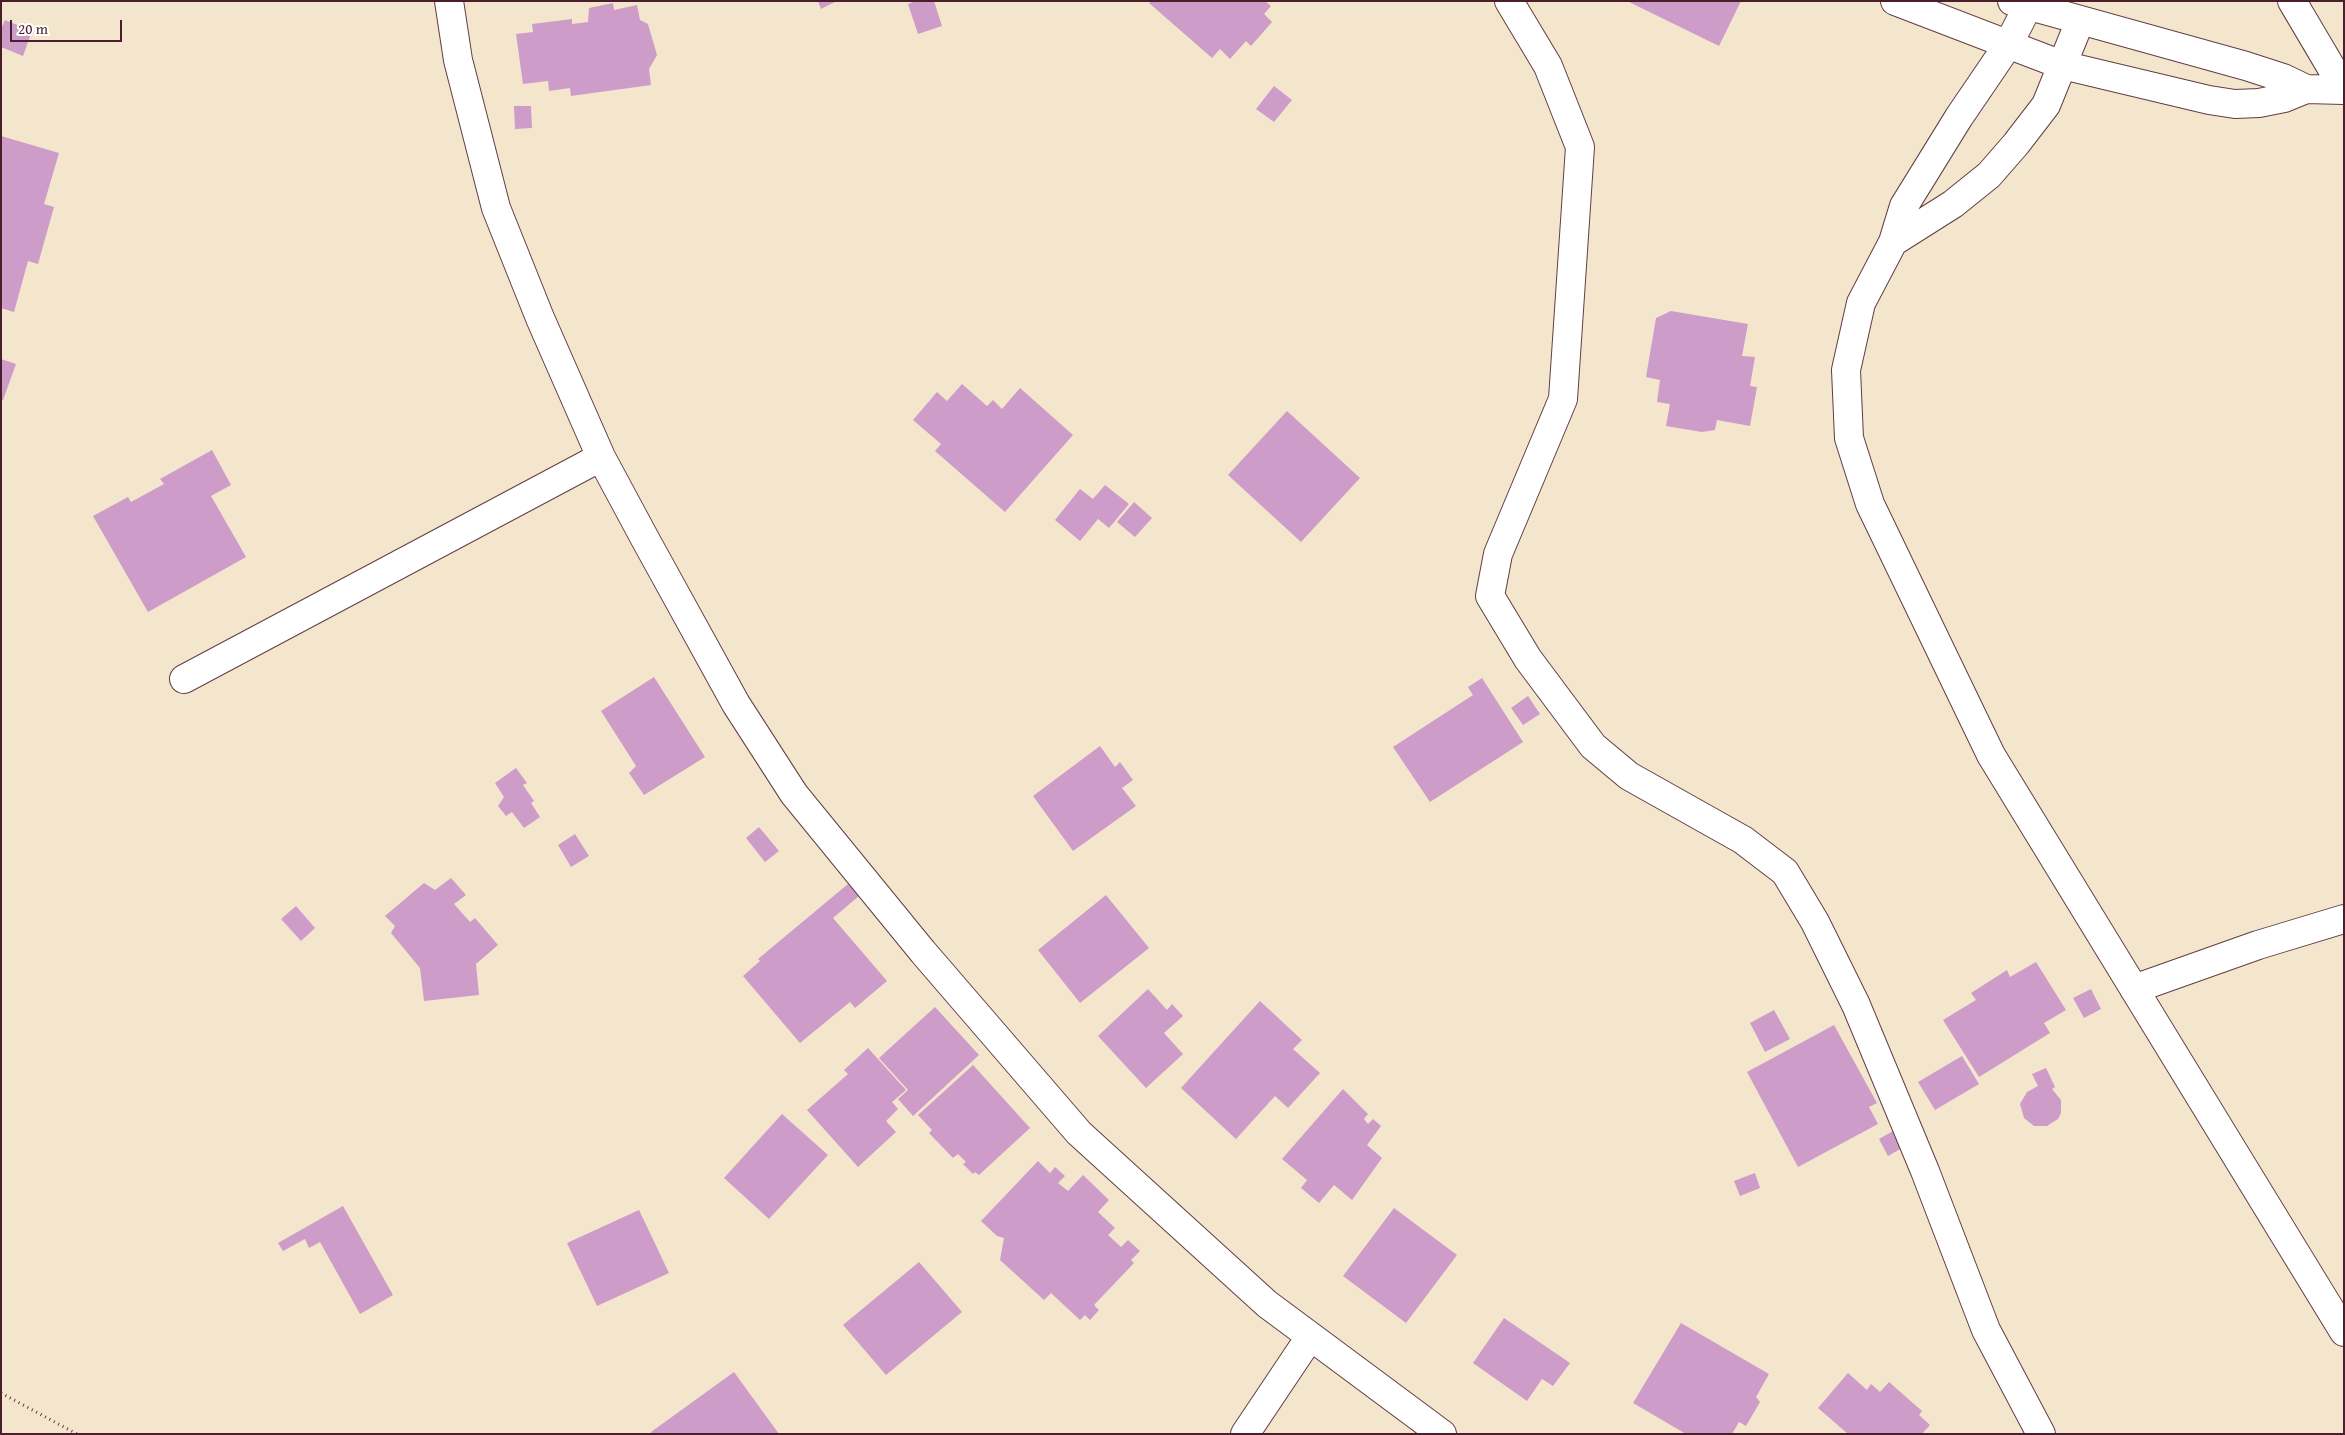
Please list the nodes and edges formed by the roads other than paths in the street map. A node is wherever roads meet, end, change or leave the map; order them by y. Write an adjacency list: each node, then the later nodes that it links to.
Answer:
1 (449, 1): 12 (street)
2 (1509, 1): 20 (street)
3 (1895, 1): 7 (street)
4 (2292, 1): 10 (street)
5 (2020, 4): 6 (street); 7 (street)
6 (2080, 21): 8 (street); 9 (street)
7 (2008, 45): 8 (street); 11 (street)
8 (2062, 65): 9 (street); 11 (street)
9 (2306, 89): 10 (street)
10 (2344, 89)
11 (1892, 242): 15 (street)
12 (601, 458): 13 (street); 17 (street)
13 (184, 678)
14 (2344, 919): 15 (street)
15 (2134, 989): 16 (street)
16 (2344, 1332)
17 (1310, 1337): 18 (street); 19 (street)
18 (1246, 1434)
19 (1442, 1434)
20 (2041, 1434)

